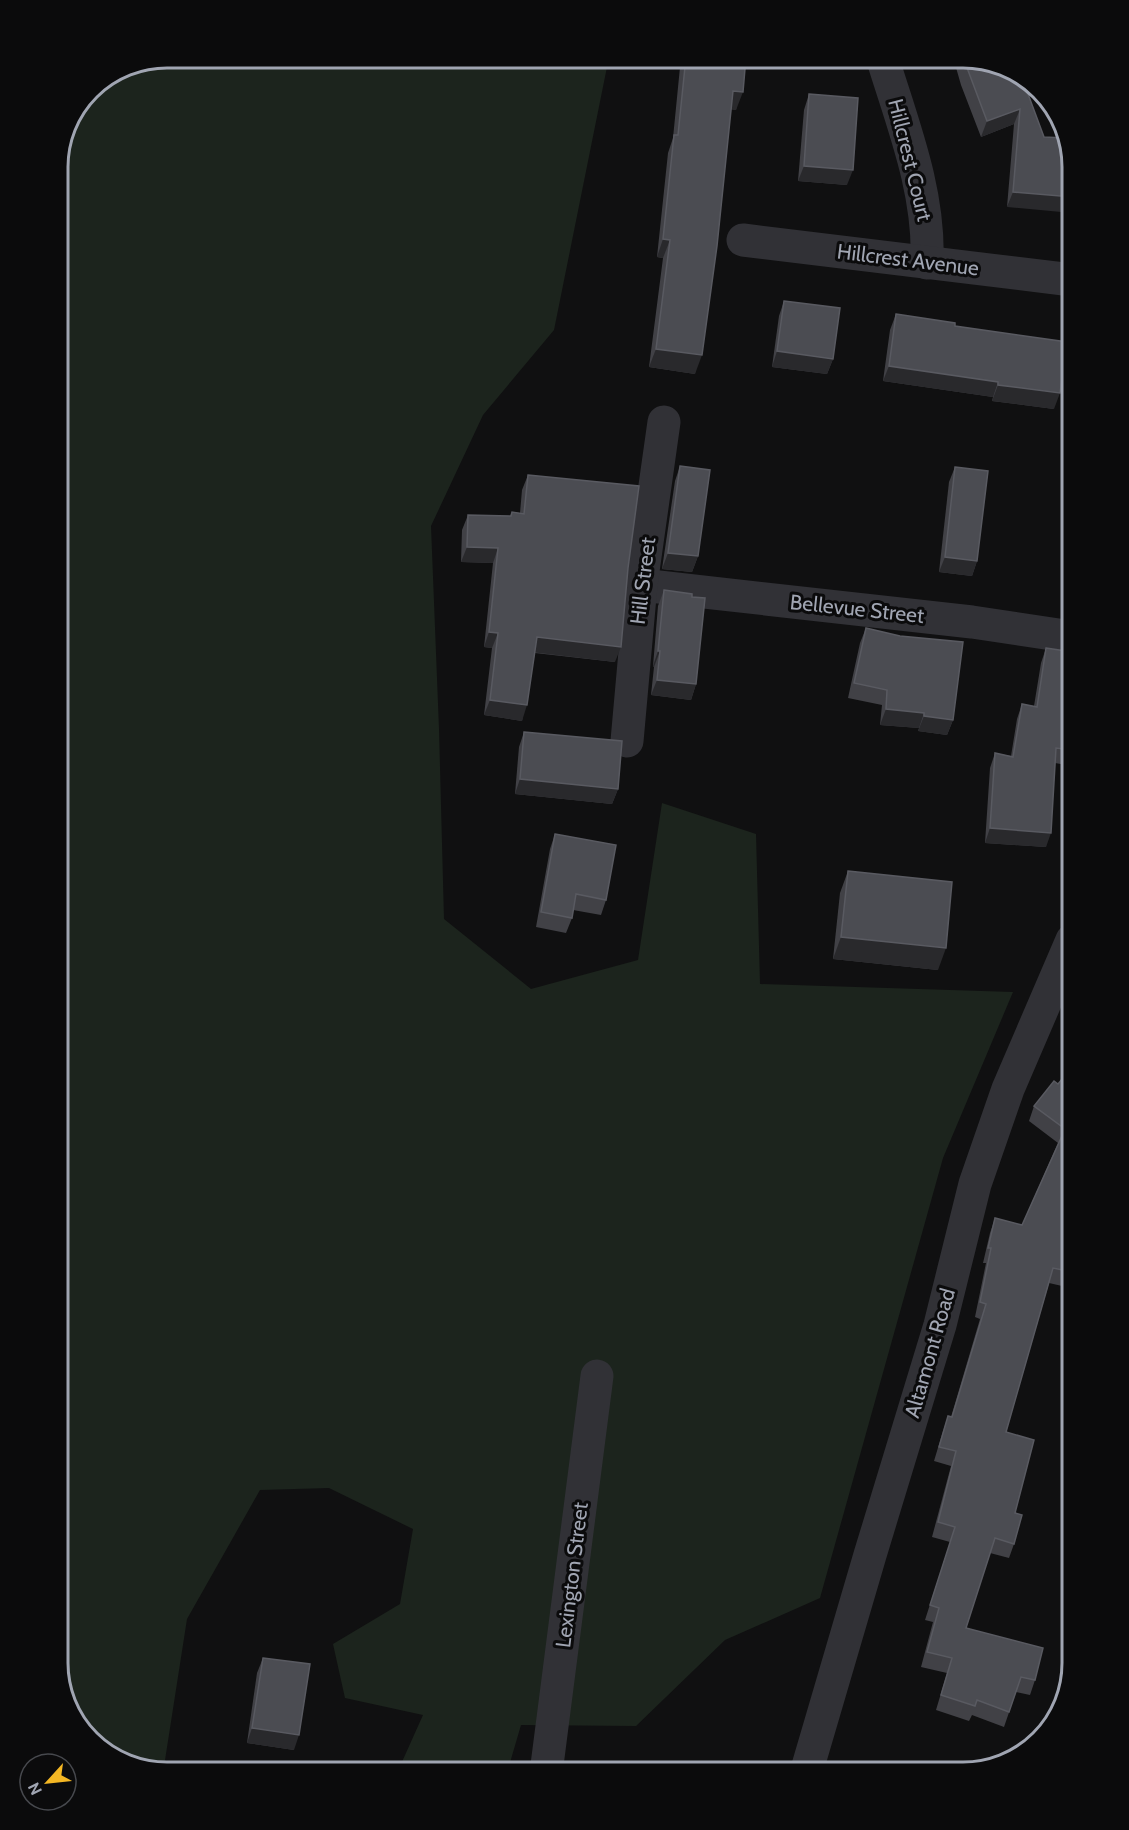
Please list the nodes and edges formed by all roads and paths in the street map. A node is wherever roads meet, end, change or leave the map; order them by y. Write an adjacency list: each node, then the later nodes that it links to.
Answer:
1 (885, 68): 3 (street, Hillcrest Court)
2 (743, 240): 3 (street, Hillcrest Avenue)
3 (927, 263): 4 (street, Hillcrest Avenue)
4 (1062, 279)
5 (664, 422): 6 (street, Hill Street)
6 (641, 585): 7 (street, Bellevue Street); 8 (street, Hill Street)
7 (1062, 636)
8 (627, 741)
9 (1062, 991): 12 (street, Altamont Road)
10 (597, 1377): 11 (street, Lexington Street)
11 (547, 1762)
12 (809, 1762)

